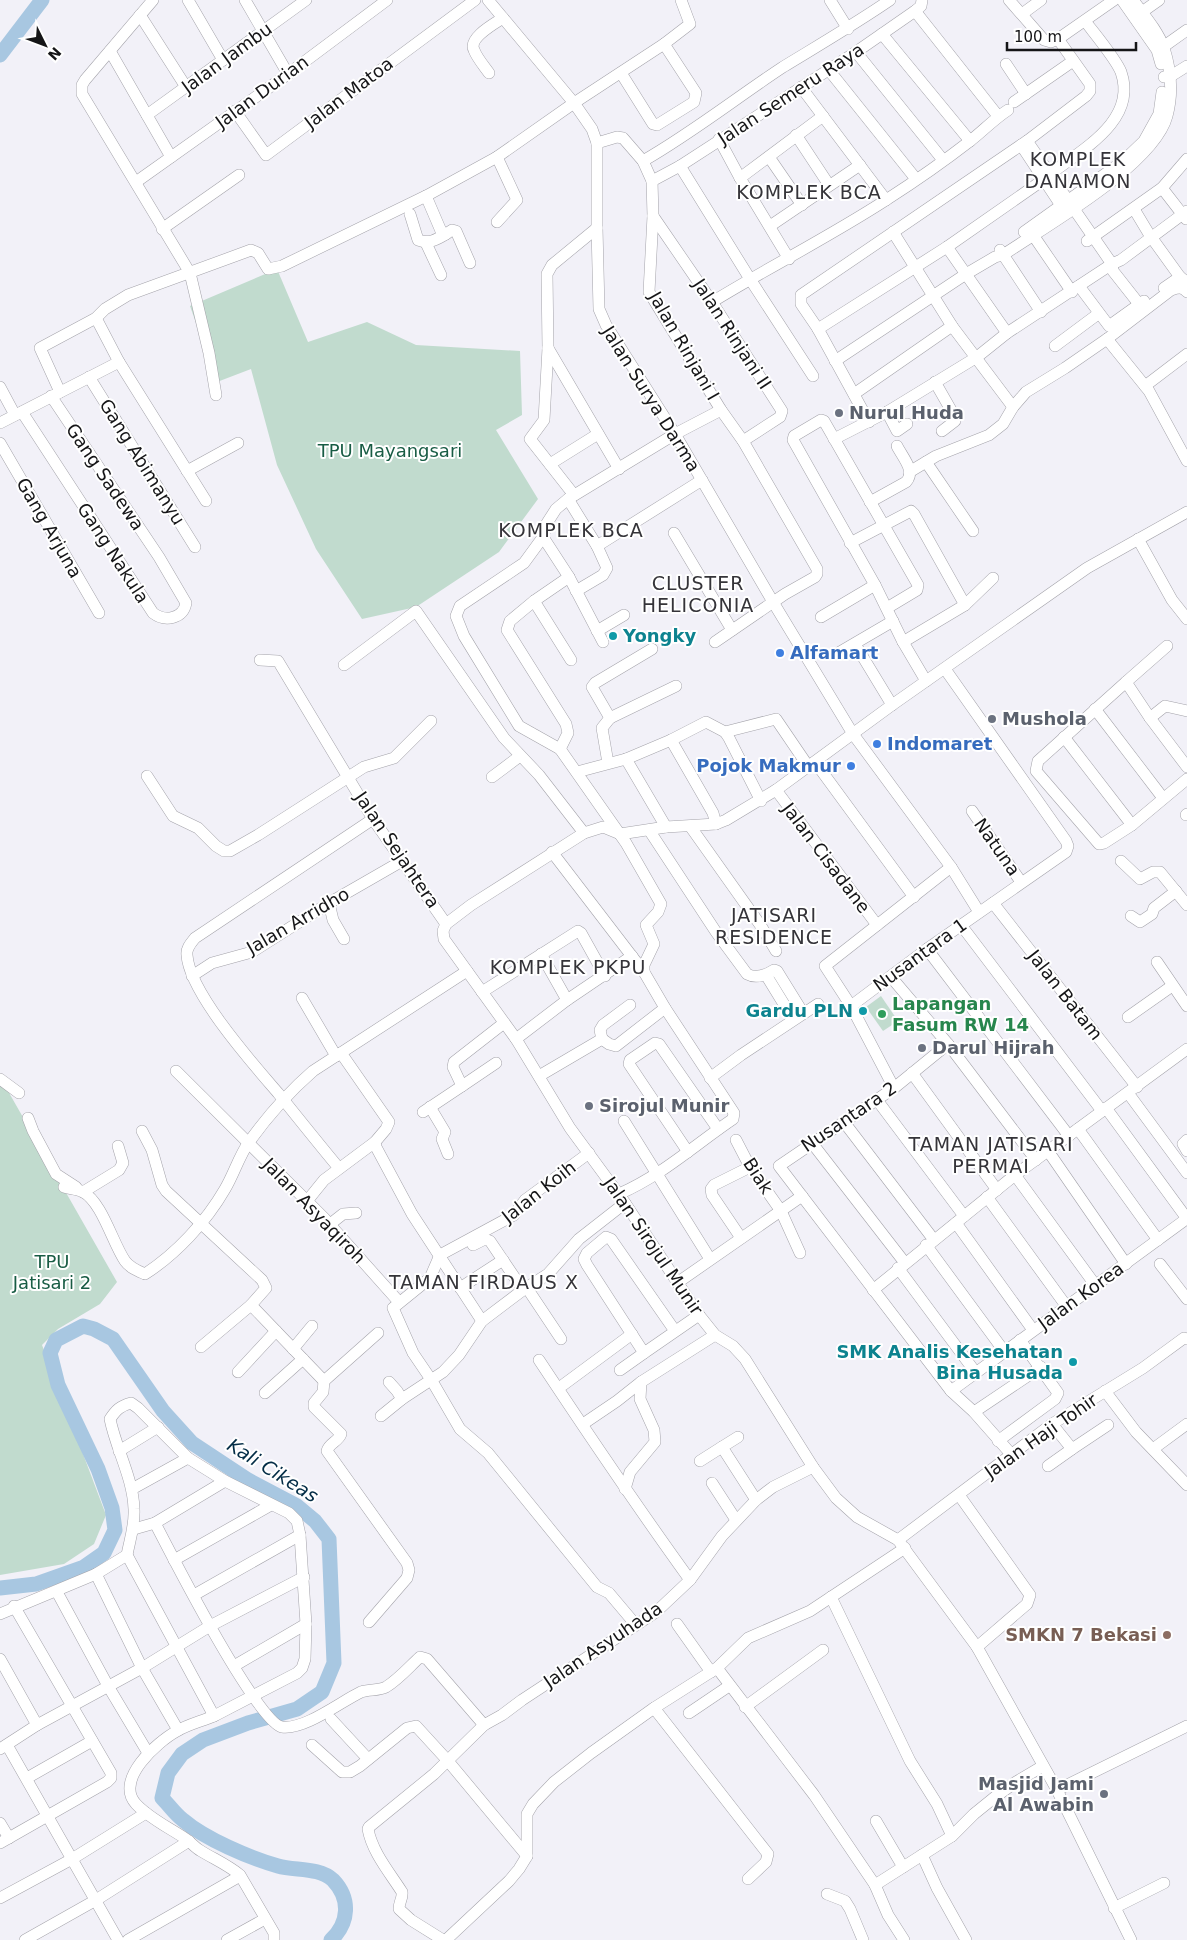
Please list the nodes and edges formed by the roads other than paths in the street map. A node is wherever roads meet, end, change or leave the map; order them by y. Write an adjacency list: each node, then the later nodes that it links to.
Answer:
1 (153, 0): 21 (street)
2 (188, 0): 33 (street)
3 (245, 0): 26 (street)
4 (387, 0): 39 (street, Jalan Durian)
5 (475, 0): 46 (street, Jalan Matoa)
6 (488, 0): 22 (street, Jalan Surya Darma)
7 (681, 0): 29 (street)
8 (830, 0): 24 (street)
9 (890, 0): 24 (street)
10 (922, 0): 18 (street)
11 (1009, 0): 20 (street)
12 (1041, 0): 20 (street)
13 (1114, 0): 23 (street)
14 (1122, 0): 40 (street)
15 (1133, 0): 19 (street)
16 (1159, 0): 19 (street)
17 (303, 1): 26 (street, Jalan Jambu)
18 (916, 12): 27 (street, Jalan Semeru Raya); 45 (street)
19 (1142, 12): 30 (street)
20 (1022, 14): 28 (street)
21 (140, 15): 31 (street); 42 (street)
22 (503, 18): 37 (street); 44 (street, Jalan Surya Darma)
23 (1085, 21): 28 (street); 63 (street)
24 (848, 29): 59 (street)
25 (1187, 30): 30 (street)
26 (263, 31): 33 (street, Jalan Jambu); 39 (street)
27 (882, 34): 32 (street, Jalan Semeru Raya); 51 (street)
28 (1058, 39): 34 (street)
29 (664, 44): 38 (street); 38 (street)
30 (1164, 47): 40 (street)
31 (110, 51): 47 (street); 67 (street)
32 (856, 52): 36 (street, Jalan Semeru Raya); 58 (street)
33 (223, 60): 42 (street, Jalan Jambu)
34 (1073, 61): 43 (street); 53 (street)
35 (1006, 64): 43 (street)
36 (828, 69): 41 (street, Jalan Semeru Raya); 65 (street)
37 (489, 73)
38 (621, 73): 44 (street)
39 (288, 74): 46 (street, Jalan Durian)
40 (1178, 74): 73 (street)
41 (801, 87): 48 (street); 50 (street, Jalan Semeru Raya)
42 (186, 88): 47 (street, Jalan Jambu)
43 (1026, 94): 45 (street)
44 (574, 103): 52 (street, Jalan Surya Darma); 55 (street)
45 (1007, 109): 51 (street)
46 (235, 111): 54 (street, Jalan Durian)
47 (147, 115): 54 (street)
48 (823, 116): 49 (street); 60 (street)
49 (796, 135): 56 (street); 68 (street)
50 (719, 139): 61 (street, Jalan Semeru Raya); 64 (street)
51 (970, 141): 58 (street)
52 (597, 143): 59 (street, Jalan Rinjani I); 80 (street, Jalan Surya Darma)
53 (1024, 143): 63 (street); 82 (street)
54 (171, 157): 67 (street, Jalan Durian)
55 (497, 157): 70 (street); 78 (street)
56 (769, 157): 64 (street); 72 (street)
57 (1187, 159): 69 (street)
58 (943, 160): 65 (street)
59 (644, 161): 66 (street, Jalan Rinjani I)
60 (860, 165): 68 (street); 71 (street)
61 (680, 166): 66 (street, Jalan Semeru Raya); 97 (street)
62 (240, 174): 81 (street)
63 (1046, 177): 73 (street); 88 (street)
64 (740, 178): 79 (street)
65 (916, 179): 71 (street)
66 (652, 181): 77 (street, Jalan Rinjani I)
67 (136, 182): 81 (street)
68 (829, 184): 72 (street)
69 (1162, 188): 74 (street); 76 (street)
70 (426, 196): 83 (street); 94 (street)
71 (886, 200): 90 (street)
72 (802, 205): 79 (street)
73 (1067, 208): 84 (street); 86 (street); 89 (street)
74 (1134, 209): 85 (street); 86 (street)
75 (410, 214): 87 (street)
76 (1185, 215): 85 (street)
77 (653, 216): 101 (street, Jalan Rinjani II); 125 (street, Jalan Rinjani I)
78 (497, 222)
79 (770, 226): 90 (street)
80 (597, 228): 111 (street); 133 (street, Jalan Surya Darma)
81 (162, 229): 94 (street)
82 (893, 232): 92 (street); 107 (street)
83 (446, 234): 87 (street); 91 (street)
84 (1033, 235): 89 (street); 99 (street)
85 (1152, 238): 93 (street); 98 (street)
86 (1090, 239): 93 (street)
87 (426, 243): 96 (street)
88 (947, 246): 92 (street); 95 (street)
89 (999, 253): 95 (street); 103 (street)
90 (789, 259): 97 (street)
91 (470, 263)
92 (914, 268): 100 (street); 107 (street)
93 (1111, 268): 99 (street); 102 (street)
94 (190, 273): 105 (street); 123 (street)
95 (966, 274): 100 (street); 108 (street)
96 (440, 275)
97 (750, 279): 101 (street); 116 (street)
98 (1184, 284): 102 (street); 109 (street)
99 (1075, 289): 103 (street); 104 (street)
100 (934, 297): 106 (street); 114 (street)
101 (712, 302): 135 (street, Jalan Rinjani II)
102 (1139, 304): 104 (street)
103 (1041, 312): 108 (street)
104 (1098, 314): 110 (street)
105 (96, 318): 115 (street); 121 (street, Gang Sadewa)
106 (952, 326): 113 (street); 122 (street)
107 (818, 330): 114 (street)
108 (1007, 333): 113 (street)
109 (1108, 339): 119 (street); 124 (street)
110 (1055, 346)
111 (548, 348): 132 (street); 141 (street)
112 (1187, 354): 119 (street)
113 (977, 357): 118 (street); 124 (street)
114 (835, 361): 122 (street)
115 (119, 362): 117 (street); 143 (street)
116 (813, 376)
117 (89, 377): 121 (street); 157 (street, Gang Abimanyu)
118 (935, 382): 126 (street); 131 (street)
119 (1145, 386): 139 (street)
120 (0, 387): 127 (street)
121 (55, 394): 127 (street); 158 (street, Gang Sadewa)
122 (854, 394): 128 (street)
123 (216, 395)
124 (1013, 407): 140 (street)
125 (721, 410): 133 (street, Jalan Rinjani I); 135 (street, Jalan Rinjani I)
126 (887, 412): 128 (street); 130 (street)
127 (19, 414): 129 (street); 158 (street, Gang Nakula)
128 (869, 422): 134 (street)
129 (0, 424)
130 (907, 424)
131 (942, 431)
132 (598, 434): 141 (street); 142 (street)
133 (675, 434): 142 (street, Jalan Rinjani I); 145 (street, Jalan Surya Darma)
134 (834, 439): 148 (street); 155 (street)
135 (743, 441): 164 (street, Jalan Rinjani I)
136 (0, 443): 167 (street, Gang Arjuna)
137 (238, 443): 143 (street)
138 (897, 446): 144 (street)
139 (1187, 461)
140 (926, 462): 144 (street); 151 (street)
141 (550, 464): 146 (street)
142 (619, 469): 146 (street, Jalan Rinjani I)
143 (187, 471): 147 (street)
144 (911, 471): 148 (street)
145 (702, 480): 156 (street); 164 (street, Jalan Surya Darma)
146 (571, 497): 153 (street, Jalan Rinjani I); 156 (street)
147 (206, 501)
148 (870, 502): 150 (street)
149 (1187, 512): 154 (street)
150 (882, 525): 155 (street); 165 (street); 166 (street)
151 (973, 531)
152 (674, 533): 172 (street)
153 (543, 536): 159 (street); 198 (street, Jalan Rinjani I)
154 (1138, 539): 170 (street); 184 (street)
155 (850, 543): 161 (street)
156 (597, 546): 162 (street)
157 (195, 547)
158 (159, 558)
159 (568, 577): 162 (street); 163 (street)
160 (993, 578): 165 (street)
161 (875, 585): 166 (street); 169 (street)
162 (576, 591): 173 (street)
163 (534, 601): 182 (street); 198 (street)
164 (773, 602): 172 (street, Jalan Rinjani I); 195 (street, Jalan Surya Darma)
165 (965, 605): 176 (street)
166 (887, 608): 171 (street)
167 (99, 613)
168 (624, 615): 173 (street)
169 (821, 618)
170 (1187, 619)
171 (893, 621): 176 (street); 177 (street)
172 (732, 630): 175 (street, Jalan Rinjani I)
173 (598, 631): 174 (street)
174 (603, 642)
175 (715, 642)
176 (903, 642): 185 (street)
177 (855, 644): 180 (street); 188 (street)
178 (1167, 646): 186 (street)
179 (652, 649): 191 (street)
180 (840, 652)
181 (260, 660): 206 (street, Jalan Sejahtera)
182 (571, 660)
183 (344, 665): 199 (street)
184 (945, 669): 185 (street); 225 (street, Nusantara 1)
185 (926, 681): 188 (street)
186 (1126, 682): 189 (street); 192 (street)
187 (676, 686): 191 (street)
188 (892, 705): 195 (street)
189 (1095, 709): 196 (street); 210 (street)
190 (1187, 711): 192 (street)
191 (610, 718): 201 (street)
192 (1150, 718): 203 (street)
193 (431, 721): 206 (street)
194 (725, 732): 197 (street); 202 (street); 211 (street)
195 (853, 734): 202 (street); 224 (street, Jalan Surya Darma)
196 (1064, 737): 215 (street); 215 (street)
197 (671, 740): 200 (street); 214 (street)
198 (560, 749): 204 (street)
199 (520, 756): 207 (street); 219 (street)
200 (626, 759): 201 (street); 217 (street)
201 (608, 763): 204 (street)
202 (812, 764): 209 (street); 227 (street)
203 (1187, 767)
204 (577, 772): 220 (street)
205 (146, 776): 206 (street)
206 (348, 777): 213 (street, Jalan Sejahtera)
207 (492, 777)
208 (1187, 778): 210 (street)
209 (776, 790): 211 (street); 234 (street, Jalan Cisadane)
210 (1163, 798): 215 (street)
211 (761, 801): 214 (street)
212 (972, 811): 225 (street, Natuna)
213 (373, 819): 222 (street, Jalan Sejahtera); 244 (street)
214 (716, 824): 216 (street)
215 (1132, 825)
216 (690, 826): 217 (street); 238 (street)
217 (666, 828): 218 (street)
218 (649, 830): 220 (street); 256 (street)
219 (584, 832): 220 (street); 221 (street)
220 (620, 834): 243 (street)
221 (552, 852): 233 (street); 240 (street)
222 (402, 861): 229 (street, Jalan Arridho); 233 (street, Jalan Sejahtera)
223 (1121, 861): 226 (street)
224 (951, 868): 227 (street); 231 (street, Jalan Surya Darma)
225 (1021, 882): 228 (street, Nusantara 1)
226 (1176, 891): 230 (street); 232 (street)
227 (914, 897): 234 (street)
228 (993, 903): 231 (street, Nusantara 1); 272 (street, Jalan Batam)
229 (329, 904): 236 (street); 244 (street, Jalan Arridho)
230 (1187, 905)
231 (980, 912): 235 (street, Nusantara 1)
232 (1131, 916)
233 (446, 924): 242 (street, Jalan Sirojul Munir)
234 (877, 925): 253 (street)
235 (961, 926): 237 (street, Nusantara 1); 276 (street)
236 (344, 939)
237 (927, 949): 246 (street, Nusantara 1); 283 (street)
238 (776, 951)
239 (541, 954): 245 (street); 248 (street); 250 (street)
240 (632, 956): 243 (street); 245 (street)
241 (1156, 962): 247 (street)
242 (467, 971): 248 (street, Jalan Sirojul Munir); 263 (street)
243 (644, 972): 255 (street)
244 (192, 976): 275 (street)
245 (605, 976): 250 (street)
246 (891, 977): 253 (street, Nusantara 1); 261 (street)
247 (1172, 986): 254 (street); 257 (street)
248 (482, 992): 258 (street, Jalan Sirojul Munir)
249 (302, 998): 263 (street)
250 (567, 1000): 259 (street)
251 (818, 1004): 256 (street)
252 (630, 1005): 260 (street)
253 (850, 1006): 271 (street)
254 (1187, 1006)
255 (665, 1008): 260 (street); 268 (street)
256 (798, 1016): 268 (street)
257 (1128, 1018)
258 (504, 1023): 259 (street, Jalan Sirojul Munir); 270 (street)
259 (516, 1039): 267 (street, Jalan Sirojul Munir)
260 (602, 1039): 267 (street)
261 (948, 1044): 266 (street, Nusantara 2); 295 (street)
262 (1187, 1049): 272 (street)
263 (338, 1055): 275 (street); 285 (street)
264 (496, 1063): 270 (street)
265 (176, 1071): 286 (street, Jalan Asyaqiroh)
266 (912, 1073): 271 (street, Nusantara 2); 303 (street)
267 (539, 1076): 292 (street, Jalan Sirojul Munir)
268 (710, 1078): 280 (street)
269 (0, 1079): 273 (street)
270 (462, 1086): 293 (street)
271 (894, 1088): 274 (street, Nusantara 2)
272 (1133, 1090): 276 (street); 294 (street, Jalan Batam)
273 (19, 1094)
274 (877, 1100): 279 (street, Nusantara 2); 309 (street)
275 (284, 1101): 286 (street); 296 (street)
276 (1104, 1110): 281 (street); 313 (street, Jalan Korea)
277 (28, 1118): 302 (street)
278 (624, 1122): 299 (street)
279 (844, 1122): 287 (street, Nusantara 2); 314 (street)
280 (718, 1129): 291 (street); 291 (street)
281 (1078, 1129): 283 (street); 313 (street)
282 (142, 1131): 310 (street)
283 (1069, 1136): 290 (street)
284 (736, 1140): 297 (street, Biak)
285 (375, 1142): 296 (street); 316 (street)
286 (248, 1143): 306 (street, Jalan Asyaqiroh); 310 (street)
287 (812, 1143): 304 (street, Nusantara 2); 321 (street)
288 (118, 1146): 302 (street)
289 (1187, 1147): 294 (street)
290 (1048, 1151): 295 (street); 319 (street)
291 (688, 1152): 299 (street)
292 (589, 1153): 305 (street, Jalan Sirojul Munir); 316 (street, Jalan Koih)
293 (448, 1154)
294 (1175, 1157): 298 (street, Jalan Batam)
295 (1036, 1160): 300 (street)
296 (338, 1167): 306 (street)
297 (750, 1167): 307 (street, Biak); 312 (street)
298 (1187, 1173)
299 (656, 1174): 305 (street); 318 (street)
300 (1015, 1175): 303 (street); 323 (street)
301 (64, 1187): 302 (street)
302 (81, 1191): 310 (street)
303 (992, 1194): 309 (street); 330 (street)
304 (802, 1196): 307 (street); 326 (street)
305 (622, 1198): 322 (street, Jalan Sirojul Munir); 325 (street)
306 (307, 1201): 311 (street, Jalan Asyaqiroh)
307 (781, 1211): 312 (street); 315 (street, Biak)
308 (356, 1213): 311 (street)
309 (960, 1220): 314 (street); 334 (street)
310 (201, 1223): 329 (street)
311 (329, 1225): 328 (street, Jalan Asyaqiroh)
312 (741, 1238): 318 (street)
313 (1158, 1240): 319 (street, Jalan Korea)
314 (930, 1243): 321 (street); 345 (street)
315 (800, 1253)
316 (442, 1259): 317 (street); 324 (street); 328 (street)
317 (503, 1260): 324 (street); 325 (street)
318 (710, 1260): 322 (street)
319 (1126, 1264): 323 (street, Jalan Korea)
320 (1160, 1264): 327 (street)
321 (901, 1266): 326 (street); 352 (street)
322 (677, 1283): 331 (street, Jalan Sirojul Munir)
323 (1096, 1286): 330 (street, Jalan Korea)
324 (460, 1288): 332 (street)
325 (525, 1289): 332 (street); 340 (street)
326 (873, 1290): 358 (street)
327 (1187, 1299)
328 (399, 1302): 354 (street)
329 (251, 1305): 336 (street); 343 (street)
330 (1067, 1307): 334 (street, Jalan Korea)
331 (699, 1315): 335 (street); 339 (street, Jalan Sirojul Munir)
332 (482, 1321): 354 (street)
333 (312, 1326): 344 (street)
334 (1034, 1330): 342 (street, Jalan Korea)
335 (676, 1331): 338 (street); 346 (street)
336 (276, 1332): 344 (street); 351 (street)
337 (378, 1333): 353 (street)
338 (632, 1334): 346 (street); 357 (street)
339 (715, 1335): 356 (street); 379 (street, Jalan Sirojul Munir)
340 (561, 1339)
341 (1187, 1339): 359 (street, Jalan Haji Tohir)
342 (1020, 1340): 345 (street, Jalan Korea); 349 (street)
343 (201, 1347)
344 (293, 1349): 347 (street)
345 (1004, 1351): 352 (street, Jalan Korea)
346 (644, 1353): 350 (street)
347 (303, 1359): 353 (street); 360 (street)
348 (539, 1360): 364 (street)
349 (1041, 1367): 362 (street); 370 (street)
350 (620, 1370)
351 (238, 1372)
352 (976, 1373): 358 (street, Jalan Korea)
353 (324, 1381): 403 (street)
354 (432, 1381): 361 (street); 406 (street)
355 (389, 1382): 361 (street)
356 (640, 1382): 364 (street); 384 (street)
357 (563, 1385)
358 (951, 1391): 362 (street)
359 (1105, 1391): 365 (street, Jalan Haji Tohir); 373 (street)
360 (265, 1393)
361 (402, 1400): 363 (street)
362 (974, 1412): 370 (street)
363 (381, 1416)
364 (582, 1424): 384 (street)
365 (1052, 1424): 372 (street); 375 (street, Jalan Haji Tohir)
366 (1187, 1424): 373 (street)
367 (1108, 1425): 372 (street)
368 (158, 1427): 374 (street); 374 (street); 376 (street)
369 (738, 1437): 371 (street)
370 (998, 1441): 375 (street)
371 (722, 1447): 377 (street); 386 (street)
372 (1072, 1449): 378 (street)
373 (1153, 1449): 382 (street)
374 (119, 1451): 383 (street)
375 (1010, 1454): 385 (street, Jalan Haji Tohir)
376 (188, 1458): 380 (street); 383 (street)
377 (700, 1461)
378 (1048, 1466)
379 (813, 1467): 386 (street, Jalan Asyuhada); 392 (street, Jalan Sirojul Munir)
380 (225, 1481): 387 (street); 389 (street)
381 (712, 1483): 388 (street)
382 (1187, 1485)
383 (132, 1489): 390 (street)
384 (625, 1489): 397 (street)
385 (959, 1495): 392 (street, Jalan Haji Tohir); 409 (street)
386 (756, 1500): 388 (street, Jalan Asyuhada)
387 (271, 1505): 391 (street); 394 (street)
388 (736, 1520): 397 (street, Jalan Asyuhada)
389 (155, 1523): 390 (street); 394 (street)
390 (134, 1529): 393 (street)
391 (300, 1535): 396 (street); 399 (street)
392 (902, 1544): 400 (street, Jalan Haji Tohir); 409 (street, Jalan Sirojul Munir)
393 (127, 1555): 395 (street); 408 (street)
394 (174, 1560): 399 (street)
395 (96, 1574): 398 (street); 413 (street)
396 (304, 1577): 404 (street); 407 (street)
397 (690, 1580): 406 (street, Jalan Asyuhada)
398 (57, 1592): 401 (street); 415 (street)
399 (194, 1595): 407 (street)
400 (831, 1597): 414 (street, Jalan Haji Tohir); 441 (street)
401 (14, 1606): 402 (street); 418 (street)
402 (0, 1614)
403 (369, 1622)
404 (306, 1624): 412 (street); 417 (street)
405 (677, 1624): 414 (street)
406 (636, 1625): 425 (street, Jalan Asyuhada)
407 (210, 1626): 408 (street); 412 (street)
408 (177, 1645): 413 (street); 422 (street)
409 (977, 1647): 434 (street, Jalan Sirojul Munir)
410 (823, 1650): 419 (street)
411 (0, 1659): 424 (street)
412 (234, 1666): 417 (street)
413 (142, 1668): 415 (street); 427 (street)
414 (714, 1670): 416 (street); 420 (street, Jalan Haji Tohir)
415 (108, 1686): 418 (street); 431 (street)
416 (729, 1686): 419 (street); 421 (street)
417 (252, 1695): 422 (street); 425 (street)
418 (72, 1706): 424 (street); 428 (street)
419 (745, 1706): 451 (street)
420 (654, 1708): 445 (street, Jalan Haji Tohir); 449 (street)
421 (689, 1713)
422 (214, 1716): 427 (street)
423 (331, 1719): 432 (street)
424 (37, 1725): 430 (street)
425 (484, 1725): 433 (street, Jalan Asyuhada)
426 (1187, 1726): 436 (street)
427 (178, 1730): 431 (street)
428 (92, 1742): 435 (street); 438 (street)
429 (312, 1745): 432 (street)
430 (3, 1747): 435 (street)
431 (148, 1752): 437 (street)
432 (368, 1759): 433 (street)
433 (448, 1761): 445 (street); 462 (street, Jalan Asyuhada)
434 (1043, 1766): 436 (street, Jalan Sirojul Munir); 441 (street)
435 (27, 1778): 438 (street)
436 (1058, 1790): 455 (street, Jalan Sirojul Munir)
437 (146, 1813): 443 (street); 446 (street)
438 (48, 1816): 442 (street); 446 (street)
439 (876, 1821): 447 (street)
440 (0, 1823): 442 (street)
441 (952, 1836): 444 (street)
442 (5, 1841)
443 (189, 1841): 448 (street); 454 (street)
444 (922, 1855): 447 (street); 465 (street)
445 (527, 1856): 462 (street)
446 (72, 1859): 453 (street); 454 (street)
447 (903, 1867): 451 (street)
448 (240, 1876): 456 (street); 459 (street)
449 (748, 1879)
450 (1164, 1883): 455 (street)
451 (875, 1885): 464 (street)
452 (827, 1894): 463 (street)
453 (0, 1898)
454 (96, 1900): 457 (street); 458 (street)
455 (1114, 1908): 466 (street, Jalan Sirojul Munir)
456 (265, 1919): 460 (street); 461 (street)
457 (25, 1940)
458 (118, 1940)
459 (128, 1940)
460 (227, 1940)
461 (274, 1940)
462 (444, 1940)
463 (863, 1940)
464 (904, 1940)
465 (966, 1940)
466 (1131, 1940)

